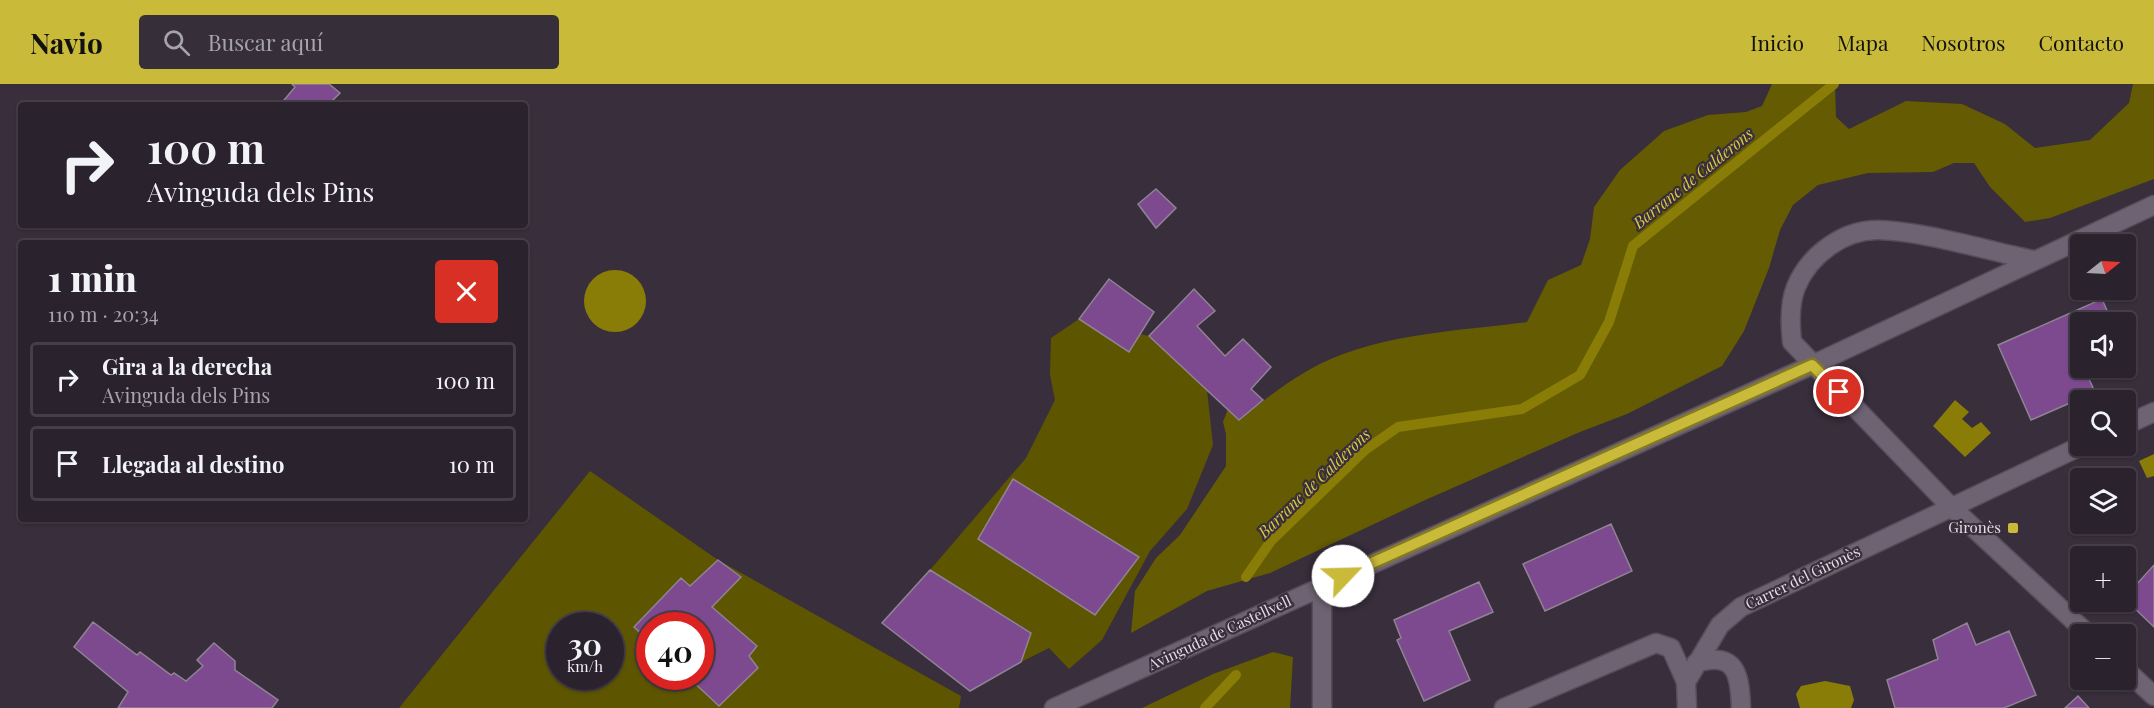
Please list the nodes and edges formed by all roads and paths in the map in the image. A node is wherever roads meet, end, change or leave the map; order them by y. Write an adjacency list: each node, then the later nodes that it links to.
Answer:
1 (2154, 205): 2 (street, Avinguda de Castellvell)
2 (2033, 260): 3 (street, Avinguda de Castellvell); 3 (street)
3 (1812, 365): 7 (street); 8 (street, Avinguda de Castellvell)
4 (2154, 412): 5 (street)
5 (2136, 420)
6 (2070, 451): 7 (street, Carrer del Gironès)
7 (1950, 506): 9 (street); 10 (street, Carrer del Gironès)
8 (1322, 586): 14 (street, Avinguda de Castellvell); 15 (street)
9 (2077, 624)
10 (1696, 663): 12 (street, Carrer del Gironès); 18 (street)
11 (2136, 679): 13 (street)
12 (1686, 682): 16 (street); 17 (street)
13 (2154, 696)
14 (1054, 708)
15 (1322, 708)
16 (1504, 708)
17 (1687, 708)
18 (1741, 708)

